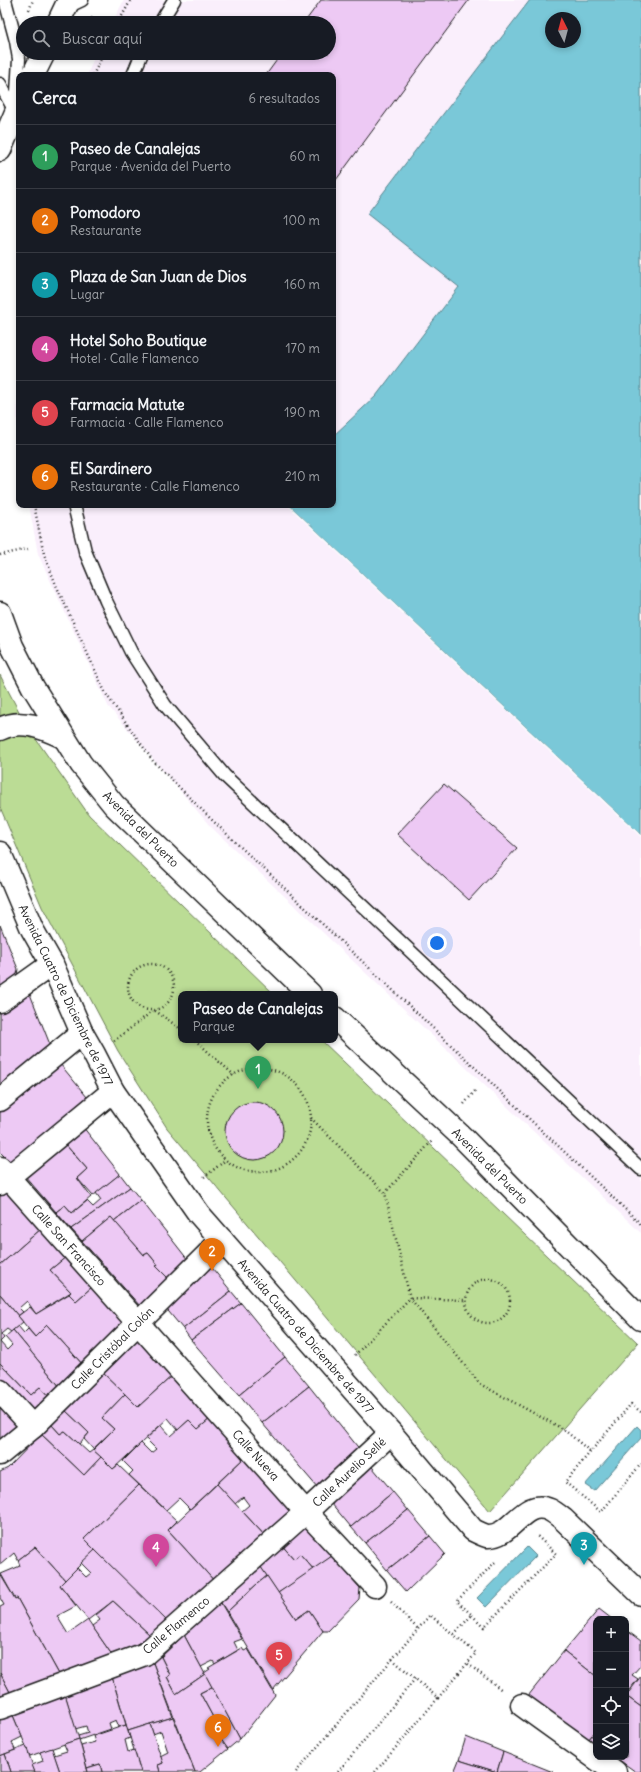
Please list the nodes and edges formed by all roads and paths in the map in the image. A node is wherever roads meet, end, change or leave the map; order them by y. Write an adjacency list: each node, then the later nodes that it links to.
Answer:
1 (6, 0): 6 (lane)
2 (130, 0): 4 (path)
3 (174, 0): 5 (lane)
4 (122, 16)
5 (164, 16)
6 (16, 40)
7 (19, 60): 11 (lane)
8 (40, 60): 12 (street)
9 (100, 60): 13 (path)
10 (139, 60): 14 (lane)
11 (19, 72)
12 (34, 72)
13 (94, 72)
14 (135, 72)
15 (0, 84): 16 (lane)
16 (16, 108)
17 (16, 111): 18 (street)
18 (0, 149)
19 (35, 508): 43 (path)
20 (75, 508): 41 (lane)
21 (28, 549): 22 (path)
22 (0, 555)
23 (0, 613): 24 (street, Avenida del Puerto)
24 (6, 646): 26 (street, Avenida del Puerto)
25 (0, 729): 26 (street)
26 (63, 737): 29 (street, Avenida del Puerto)
27 (2, 862): 28 (street, Avenida Cuatro de Diciembre de 1977)
28 (52, 964): 30 (street); 34 (street, Avenida Cuatro de Diciembre de 1977)
29 (307, 991)
30 (0, 1001)
31 (154, 1010): 31 (path); 33 (path); 35 (path)
32 (338, 1021): 47 (street, Avenida del Puerto)
33 (178, 1027)
34 (82, 1033): 38 (street, Avenida Cuatro de Diciembre de 1977); 39 (street)
35 (113, 1041)
36 (198, 1043): 37 (path)
37 (234, 1075): 40 (path); 40 (path)
38 (113, 1092): 42 (street); 44 (street, Avenida Cuatro de Diciembre de 1977)
39 (0, 1100)
40 (311, 1118): 45 (path)
41 (641, 1169)
42 (3, 1176): 48 (street, Calle San Francisco)
43 (641, 1224)
44 (222, 1240): 48 (street, Calle Cristóbal Colón); 49 (street, Avenida Cuatro de Diciembre de 1977)
45 (410, 1298): 46 (path); 49 (path); 54 (path)
46 (465, 1300): 46 (path)
47 (641, 1318)
48 (137, 1323): 52 (street, Calle Cristóbal Colón); 57 (street, Calle Nueva)
49 (338, 1373): 53 (street, Avenida Cuatro de Diciembre de 1977)
50 (0, 1391): 52 (street)
51 (641, 1412): 54 (path)
52 (33, 1428): 55 (street, Calle Cristóbal Colón)
53 (391, 1433): 57 (street, Calle Aurelio Sellé); 61 (street, Avenida Cuatro de Diciembre de 1977)
54 (591, 1452): 56 (path)
55 (0, 1454)
56 (641, 1464)
57 (306, 1512): 60 (street, Calle Nueva); 70 (street, Calle Flamenco)
58 (534, 1532): 62 (path)
59 (502, 1556): 62 (path)
60 (375, 1586): 63 (path)
61 (637, 1590)
62 (472, 1615): 64 (path)
63 (418, 1629): 64 (path); 65 (path)
64 (454, 1634): 66 (path)
65 (392, 1659): 67 (path); 71 (path)
66 (468, 1664): 68 (path); 69 (path)
67 (415, 1679): 68 (path); 72 (path)
68 (438, 1698): 73 (path)
69 (522, 1705): 74 (street)
70 (0, 1708)
71 (296, 1772)
72 (338, 1772)
73 (375, 1772)
74 (615, 1772)

